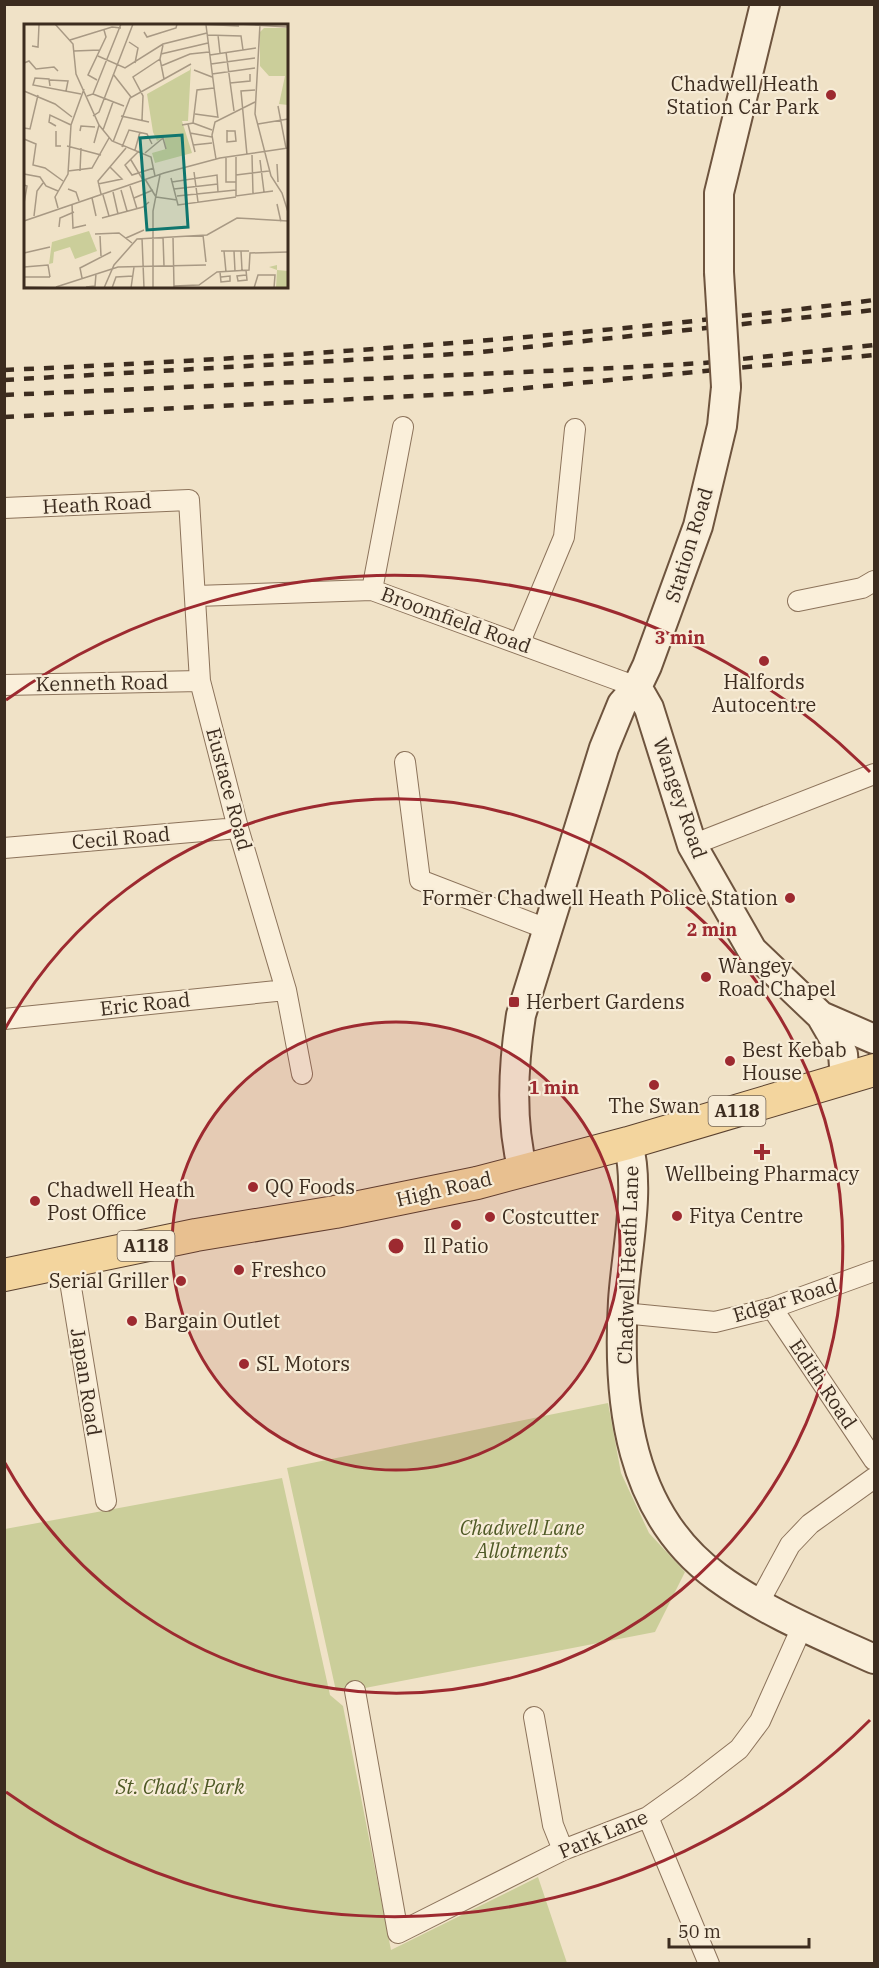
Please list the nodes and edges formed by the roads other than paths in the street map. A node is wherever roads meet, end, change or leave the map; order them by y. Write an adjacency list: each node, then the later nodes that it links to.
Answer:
1 (765, 4): 13 (street, Station Road, bridge)
2 (403, 427): 7 (street)
3 (575, 429): 10 (street)
4 (189, 500): 5 (street, Heath Road); 8 (street, Eustace Road)
5 (4, 508)
6 (874, 581): 9 (street)
7 (372, 590): 8 (street, Broomfield Road); 10 (street, Broomfield Road)
8 (196, 596): 11 (street, Eustace Road)
9 (798, 601)
10 (520, 642): 13 (street, Broomfield Road)
11 (200, 681): 12 (street, Kenneth Road); 18 (street, Eustace Road)
12 (4, 685)
13 (637, 687): 14 (street, Station Road); 15 (street, Wangey Road)
14 (612, 729): 15 (street); 21 (street, Station Road)
15 (659, 739): 19 (street, Wangey Road)
16 (405, 762): 21 (street)
17 (874, 774): 19 (street)
18 (238, 828): 20 (street, Cecil Road); 22 (street, Eustace Road)
19 (692, 845): 23 (street, Wangey Road)
20 (4, 848)
21 (547, 929): 30 (street, Station Road)
22 (286, 990): 24 (street, Eric Road); 27 (street, Eustace Road)
23 (821, 1016): 25 (street, Wangey Road); 28 (street, Wangey Road)
24 (4, 1020)
25 (874, 1039)
26 (874, 1070): 28 (main road, High Road / A118)
27 (302, 1074)
28 (845, 1079): 29 (main road, High Road / A118)
29 (628, 1143): 30 (main road, High Road / A118); 35 (street, Chadwell Heath Lane)
30 (523, 1171): 31 (main road, High Road / A118)
31 (67, 1263): 33 (main road, High Road / A118); 38 (street, Japan Road)
32 (874, 1271): 34 (street, Edgar Road)
33 (4, 1275)
34 (772, 1308): 35 (street, Edgar Road); 36 (street, Edith Road)
35 (623, 1313): 39 (street, Chadwell Heath Lane)
36 (874, 1460)
37 (874, 1478): 39 (street)
38 (106, 1501)
39 (759, 1602): 40 (street, Chadwell Heath Lane)
40 (802, 1627): 41 (street, Chadwell Heath Lane); 44 (street, Park Lane)
41 (874, 1659)
42 (355, 1691): 45 (street, Park Lane)
43 (534, 1717): 45 (street)
44 (648, 1817): 45 (street, Park Lane); 46 (street)
45 (563, 1850)
46 (709, 1964)

